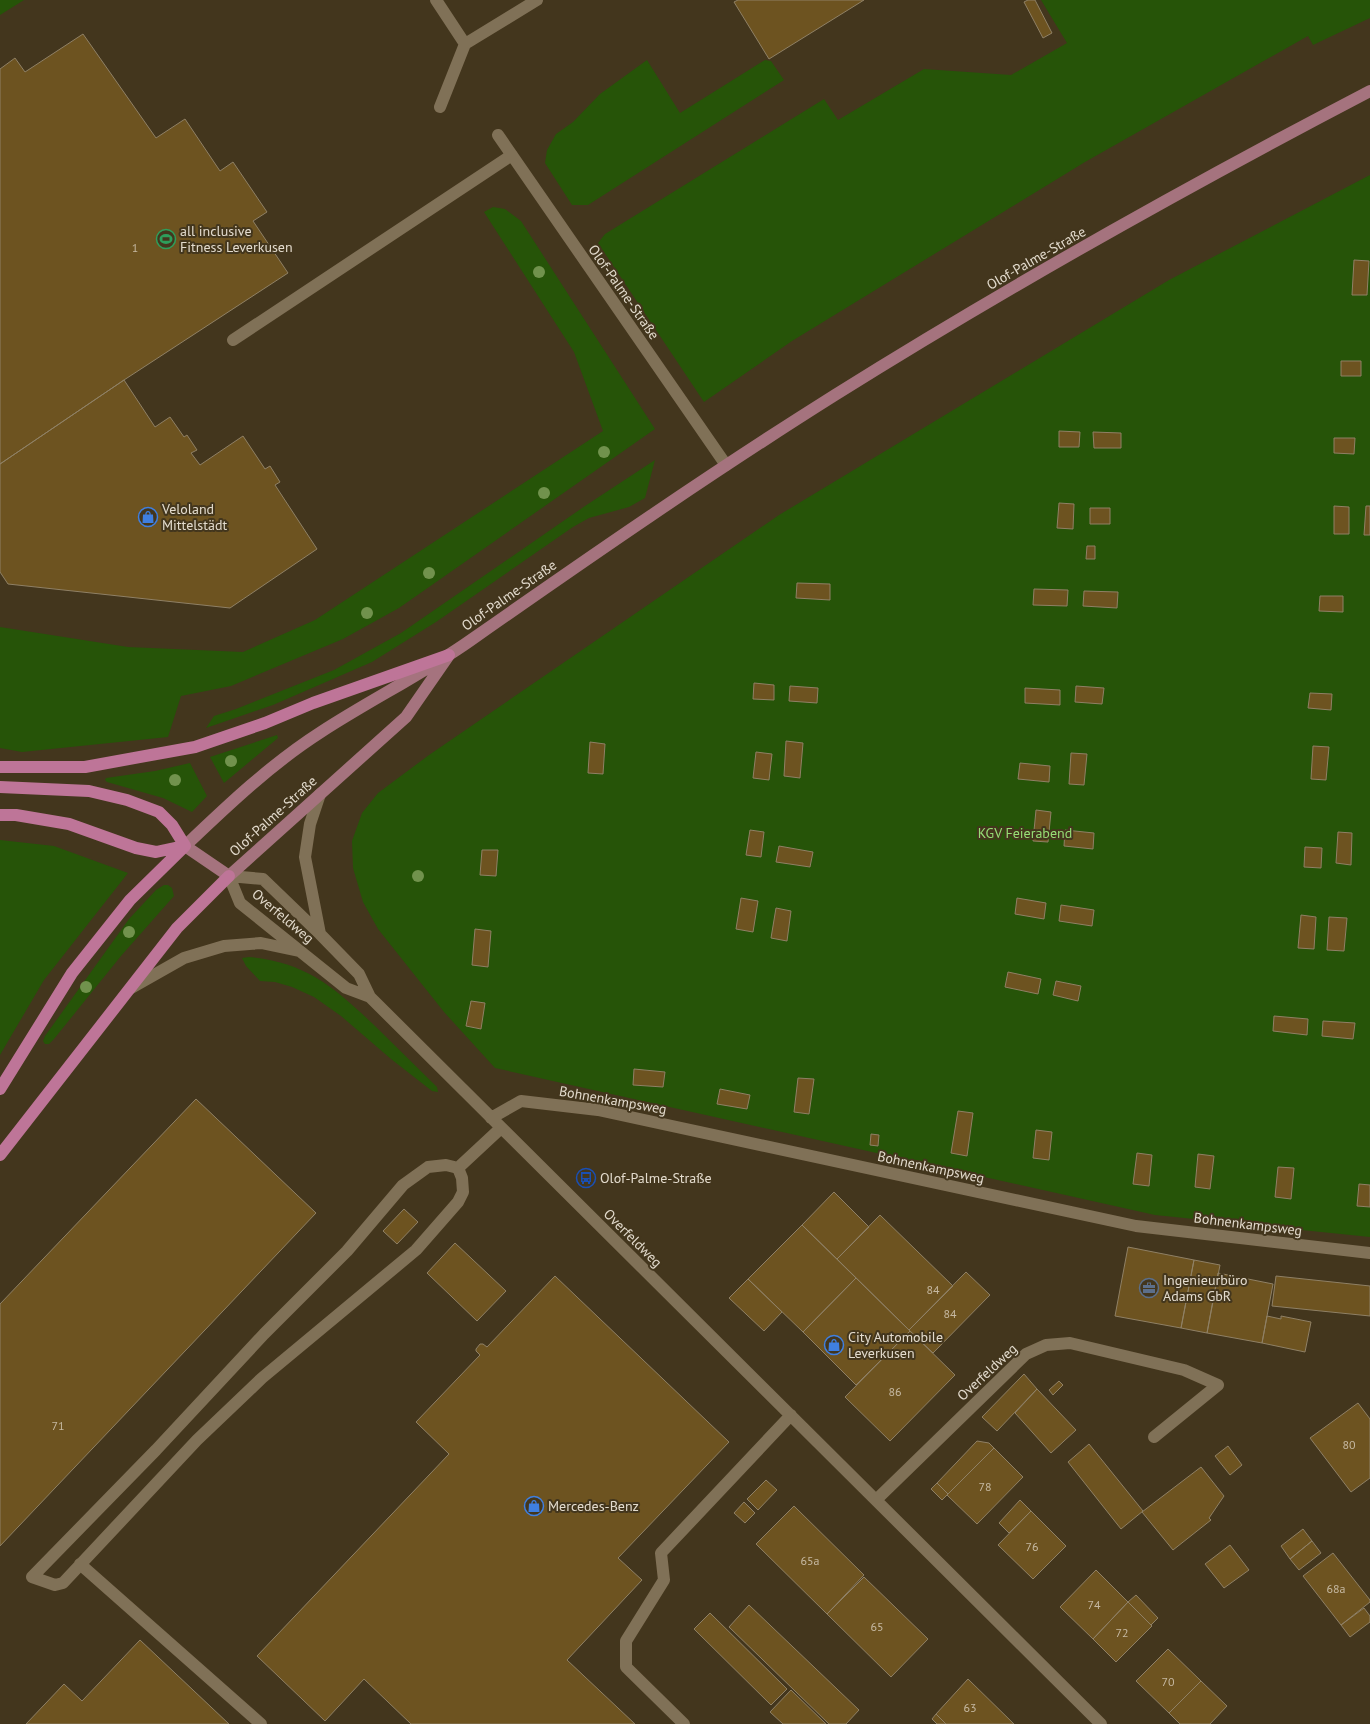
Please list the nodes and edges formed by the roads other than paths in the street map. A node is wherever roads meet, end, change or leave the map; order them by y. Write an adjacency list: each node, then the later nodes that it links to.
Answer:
1 (436, 0): 3 (street)
2 (537, 0): 3 (street)
3 (465, 44): 5 (street)
4 (1370, 91): 9 (main road, Olof-Palme-Straße)
5 (440, 107)
6 (498, 135): 7 (street, Olof-Palme-Straße)
7 (512, 155): 8 (street); 9 (street, Olof-Palme-Straße)
8 (233, 340)
9 (726, 465): 10 (main road, Olof-Palme-Straße)
10 (449, 655): 11 (highway); 13 (main road, Olof-Palme-Straße); 15 (main road, Olof-Palme-Straße)
11 (0, 767)
12 (0, 787): 15 (highway)
13 (320, 794): 16 (main road, Olof-Palme-Straße); 17 (street)
14 (0, 815): 15 (highway)
15 (185, 846): 16 (main road); 21 (highway)
16 (229, 876): 17 (street, Overfeldweg); 18 (street, Overfeldweg); 19 (highway)
17 (320, 934): 20 (street, Overfeldweg)
18 (302, 952): 19 (street); 20 (street, Overfeldweg)
19 (131, 988): 24 (highway)
20 (370, 997): 22 (street, Overfeldweg)
21 (0, 1089)
22 (491, 1118): 23 (street, Overfeldweg); 26 (street, Bohnenkampsweg)
23 (501, 1128): 25 (street); 27 (street, Overfeldweg)
24 (0, 1155)
25 (458, 1168): 30 (street); 30 (street)
26 (1370, 1253)
27 (791, 1415): 29 (street, Overfeldweg); 32 (street)
28 (1154, 1438): 29 (street, Overfeldweg)
29 (876, 1500): 33 (street, Overfeldweg)
30 (80, 1564): 31 (street)
31 (261, 1724)
32 (684, 1724)
33 (1101, 1724)

